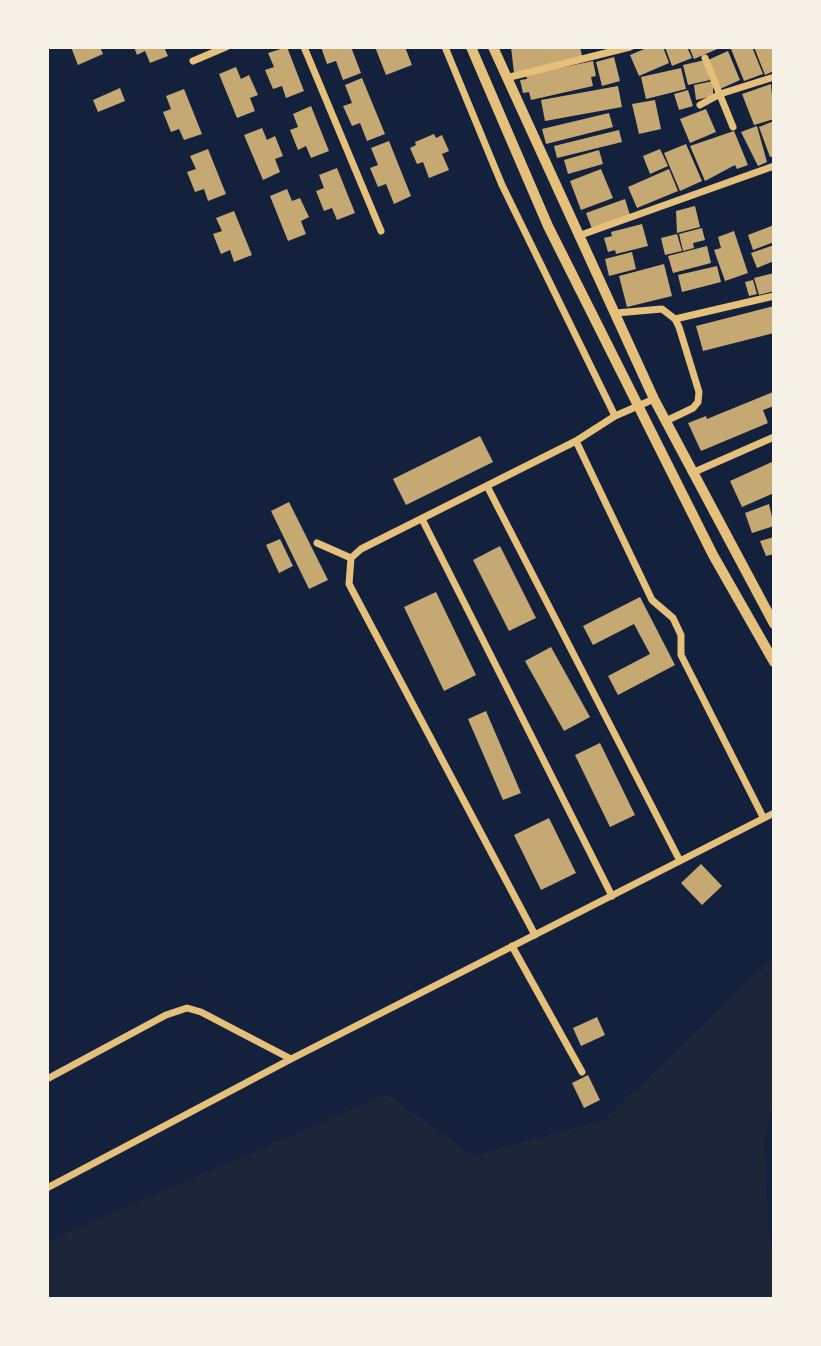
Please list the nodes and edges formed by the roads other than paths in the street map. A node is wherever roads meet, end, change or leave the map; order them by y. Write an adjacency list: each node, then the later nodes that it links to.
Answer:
1 (226, 47): 8 (street)
2 (304, 47): 15 (street)
3 (445, 47): 22 (street)
4 (471, 47): 21 (main road)
5 (494, 47): 10 (main road)
6 (630, 47): 10 (street)
7 (705, 58): 11 (street)
8 (193, 61)
9 (774, 77): 11 (street)
10 (506, 78): 16 (main road)
11 (720, 94): 12 (street); 13 (street)
12 (700, 105)
13 (733, 127)
14 (774, 166): 16 (street)
15 (381, 231)
16 (578, 236): 18 (main road)
17 (774, 296): 19 (street)
18 (616, 313): 19 (street); 20 (main road)
19 (675, 319): 23 (street)
20 (654, 399): 21 (street); 23 (main road)
21 (638, 406): 22 (street); 33 (main road)
22 (615, 416): 25 (street)
23 (666, 421): 26 (main road)
24 (774, 437): 26 (street)
25 (576, 441): 27 (street); 35 (street)
26 (692, 473): 31 (main road)
27 (486, 486): 28 (street); 36 (street)
28 (422, 519): 30 (street); 37 (street)
29 (317, 543): 30 (street)
30 (351, 558): 38 (street)
31 (769, 607): 32 (main road)
32 (774, 624)
33 (774, 662)
34 (774, 813): 35 (street)
35 (763, 817): 36 (street)
36 (680, 861): 37 (street)
37 (612, 896): 38 (street)
38 (535, 935): 39 (street)
39 (512, 946): 40 (street); 41 (street)
40 (291, 1059): 42 (street); 43 (street)
41 (582, 1072)
42 (47, 1079)
43 (47, 1188)

